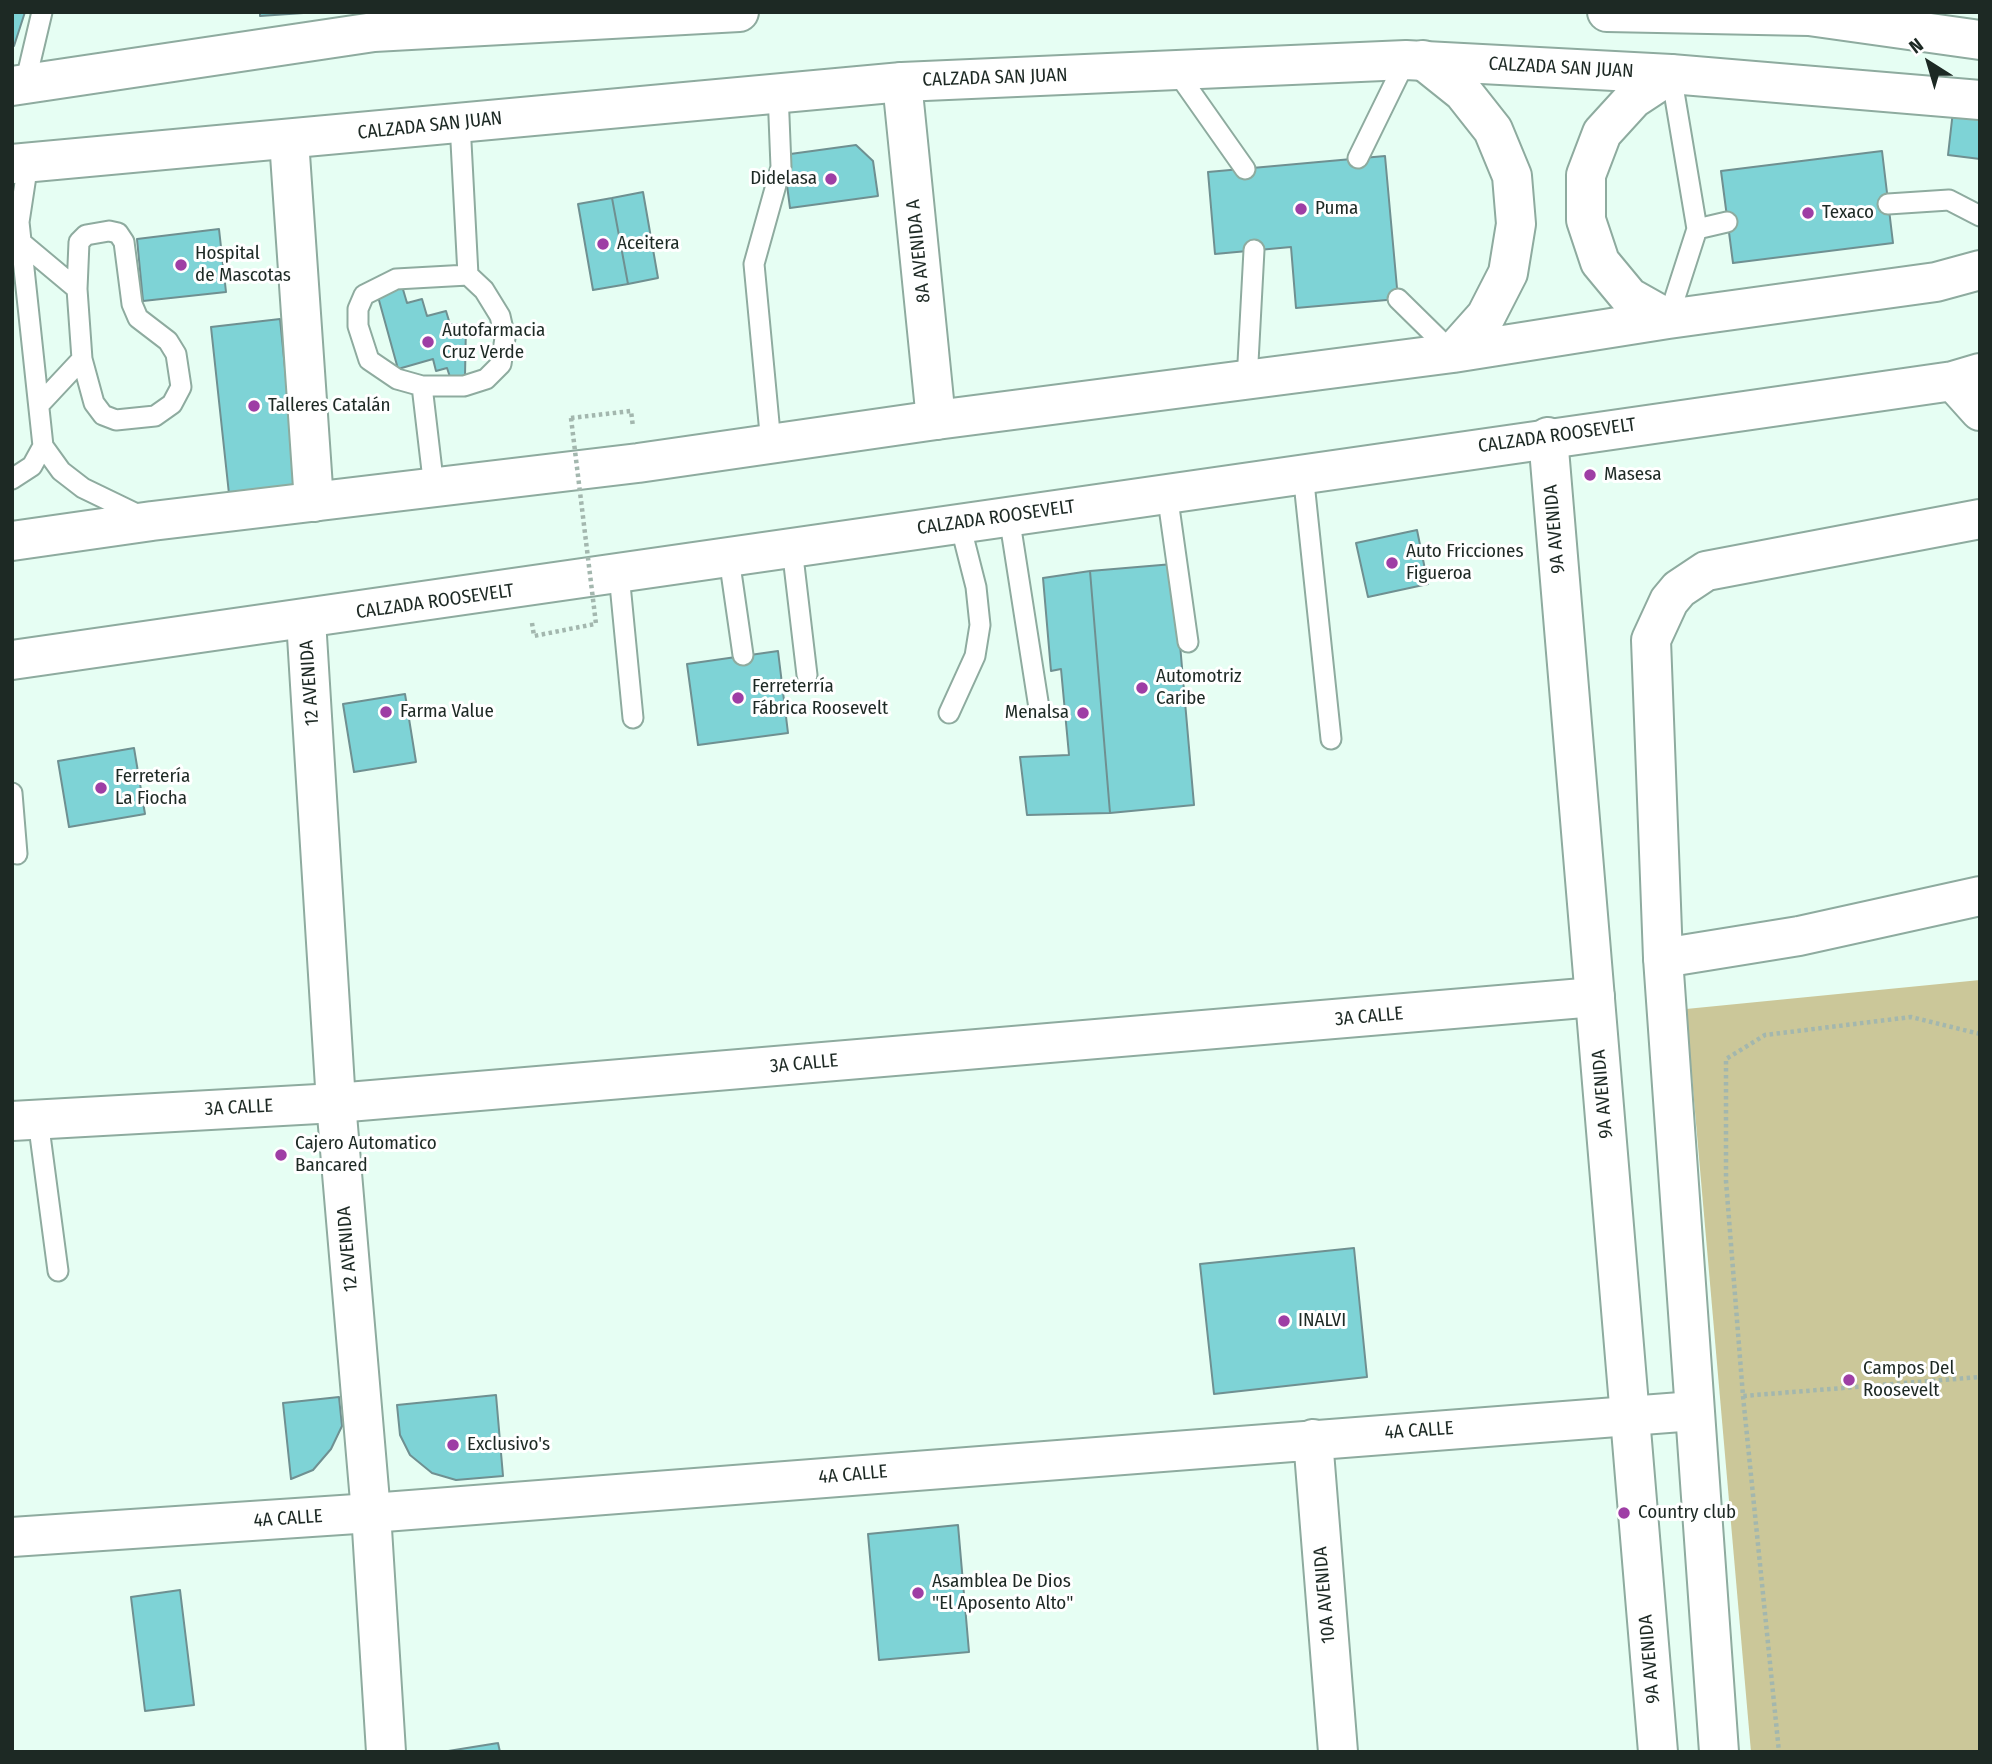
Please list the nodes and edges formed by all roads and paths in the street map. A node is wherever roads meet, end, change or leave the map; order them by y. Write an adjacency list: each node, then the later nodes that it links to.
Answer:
1 (42, 12): 14 (lane)
2 (739, 12): 6 (main road)
3 (1608, 12): 4 (main road)
4 (1618, 13): 5 (main road)
5 (1809, 16): 8 (main road); 9 (main road)
6 (481, 20): 7 (main road)
7 (373, 22): 14 (main road)
8 (1980, 26)
9 (1980, 40)
10 (1415, 60): 11 (main road, CALZADA SAN JUAN); 12 (main road, CALZADA SAN JUAN); 19 (lane); 34 (main road)
11 (1176, 71): 13 (main road, CALZADA SAN JUAN); 21 (lane)
12 (1671, 74): 16 (main road, CALZADA SAN JUAN); 26 (lane); 33 (main road)
13 (902, 82): 15 (main road, CALZADA SAN JUAN); 42 (main road, 8A AVENIDA A)
14 (19, 85)
15 (778, 92): 17 (main road, CALZADA SAN JUAN); 44 (lane)
16 (1980, 100)
17 (460, 123): 18 (main road, CALZADA SAN JUAN); 30 (lane)
18 (289, 140): 20 (main road, CALZADA SAN JUAN); 50 (main road)
19 (1358, 158)
20 (20, 164): 24 (lane)
21 (1245, 169)
22 (1888, 204): 23 (lane)
23 (1980, 216)
24 (16, 220): 27 (lane)
25 (1727, 222): 26 (lane)
26 (1697, 229): 33 (lane)
27 (22, 243): 31 (lane); 39 (lane)
28 (1254, 250): 37 (lane)
29 (1980, 270): 33 (main road)
30 (468, 275): 38 (lane); 38 (lane)
31 (77, 289): 35 (lane); 35 (lane)
32 (1398, 299): 34 (lane)
33 (1668, 319): 34 (main road)
34 (1453, 353): 37 (main road)
35 (82, 359): 39 (lane)
36 (1966, 377): 41 (main road); 43 (main road, CALZADA ROOSEVELT)
37 (1247, 381): 42 (main road)
38 (422, 386): 48 (lane)
39 (39, 405): 45 (lane)
40 (631, 411): 60 (path, bridge)
41 (1980, 411)
42 (936, 419): 44 (main road)
43 (1548, 437): 46 (main road, CALZADA ROOSEVELT); 73 (main road, 9A AVENIDA)
44 (771, 444): 48 (main road)
45 (43, 446): 47 (lane); 53 (lane)
46 (1303, 473): 49 (main road, CALZADA ROOSEVELT); 68 (lane)
47 (12, 479)
48 (434, 488): 50 (main road)
49 (1167, 493): 51 (main road, CALZADA ROOSEVELT); 61 (lane)
50 (314, 502): 53 (main road)
51 (1009, 516): 54 (main road, CALZADA ROOSEVELT); 65 (lane)
52 (1980, 519): 72 (main road)
53 (152, 521): 55 (main road)
54 (960, 524): 56 (main road, CALZADA ROOSEVELT); 66 (lane)
55 (12, 541)
56 (792, 548): 57 (main road, CALZADA ROOSEVELT); 64 (lane)
57 (729, 558): 58 (main road, CALZADA ROOSEVELT); 62 (lane)
58 (619, 574): 59 (main road, CALZADA ROOSEVELT); 67 (lane)
59 (306, 620): 63 (main road, CALZADA ROOSEVELT); 75 (main road, 12 AVENIDA)
60 (534, 636)
61 (1188, 642)
62 (743, 655)
63 (12, 660)
64 (807, 675)
65 (1039, 708)
66 (949, 713)
67 (633, 718)
68 (1331, 739)
69 (12, 793): 70 (lane)
70 (17, 853)
71 (1980, 896): 72 (main road)
72 (1663, 958): 80 (main road)
73 (1595, 998): 75 (main road, 3A CALLE); 81 (main road, 9A AVENIDA)
74 (1980, 1034): 79 (path)
75 (336, 1103): 76 (main road, 3A CALLE); 83 (main road, 12 AVENIDA)
76 (25, 1120): 77 (lane)
77 (58, 1271)
78 (1980, 1377): 79 (path)
79 (1743, 1396): 89 (path)
80 (1694, 1411): 81 (main road, 4A CALLE); 88 (main road)
81 (1630, 1415): 82 (main road, 4A CALLE); 87 (main road, 9A AVENIDA)
82 (1313, 1439): 83 (main road, 4A CALLE); 86 (main road, 10A AVENIDA)
83 (371, 1513): 84 (main road, 4A CALLE); 85 (main road, 12 AVENIDA)
84 (12, 1537)
85 (386, 1752)
86 (1338, 1752)
87 (1658, 1752)
88 (1719, 1752)
89 (1779, 1752)

